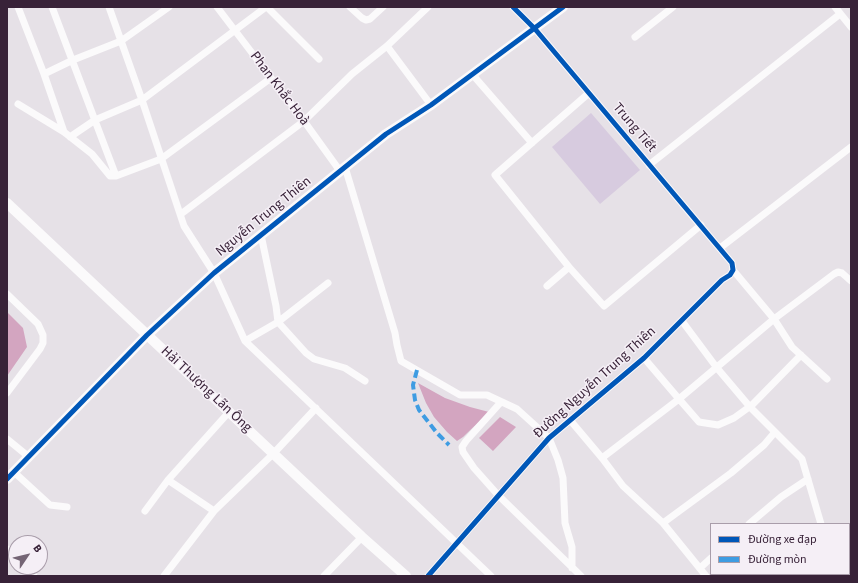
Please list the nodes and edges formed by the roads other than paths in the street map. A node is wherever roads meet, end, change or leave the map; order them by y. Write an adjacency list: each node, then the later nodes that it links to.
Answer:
1 (18, 7): 23 (street)
2 (52, 7): 22 (street)
3 (109, 7): 19 (street)
4 (169, 7): 19 (street)
5 (217, 7): 17 (street, Phan Khắc Hoà)
6 (266, 7): 17 (street); 21 (street)
7 (350, 7): 8 (street)
8 (383, 7)
9 (428, 7): 20 (street)
10 (513, 7): 16 (street, Trung Tiết)
11 (563, 7): 16 (street, Nguyễn Trung Thiên)
12 (835, 7): 14 (street)
13 (669, 8): 18 (street)
14 (840, 14): 15 (street); 37 (street)
15 (851, 27)
16 (535, 28): 24 (street, Nguyễn Trung Thiên); 26 (street, Trung Tiết)
17 (235, 30): 25 (street, Phan Khắc Hoà); 27 (street)
18 (635, 36)
19 (121, 41): 22 (street); 27 (street)
20 (386, 46): 29 (street); 31 (street)
21 (319, 59)
22 (72, 60): 23 (street); 30 (street)
23 (44, 74): 32 (street)
24 (472, 74): 29 (street, Nguyễn Trung Thiên); 34 (street)
25 (271, 78): 31 (street, Phan Khắc Hoà); 36 (street)
26 (589, 93): 34 (street); 37 (street, Trung Tiết)
27 (142, 100): 30 (street); 36 (street)
28 (18, 104): 32 (street)
29 (431, 105): 38 (street, Nguyễn Trung Thiên)
30 (95, 120): 33 (street); 39 (street)
31 (304, 121): 38 (street, Phan Khắc Hoà); 41 (street)
32 (64, 132): 33 (street)
33 (70, 137): 39 (street)
34 (532, 143): 45 (street)
35 (851, 147): 44 (street)
36 (161, 159): 39 (street); 41 (street)
37 (650, 165): 42 (street, Trung Tiết)
38 (342, 169): 43 (street, Nguyễn Trung Thiên); 64 (street, Phan Khắc Hoà)
39 (116, 176)
40 (7, 202): 55 (street, Hải Thượng Lãn Ông)
41 (181, 214): 47 (street)
42 (701, 226): 44 (street, Trung Tiết); 45 (street)
43 (261, 235): 47 (street, Nguyễn Trung Thiên); 54 (street)
44 (720, 248): 46 (street, Trung Tiết)
45 (569, 267): 50 (street)
46 (733, 268): 52 (street, Trung Tiết); 53 (street, Đường Nguyễn Trung Thiên)
47 (214, 273): 55 (street, Nguyễn Trung Thiên); 56 (street)
48 (851, 281): 52 (street)
49 (328, 283): 54 (street)
50 (547, 286)
51 (7, 294): 62 (street)
52 (774, 319): 57 (street, Trung Tiết); 59 (street)
53 (682, 321): 58 (street, Đường Nguyễn Trung Thiên); 59 (street)
54 (278, 322): 56 (street); 61 (street)
55 (147, 335): 67 (street, Hải Thượng Lãn Ông); 73 (street, Nguyễn Trung Thiên)
56 (245, 341): 66 (street)
57 (801, 355): 60 (street, Trung Tiết); 65 (street)
58 (644, 358): 63 (street); 68 (street, Đường Nguyễn Trung Thiên)
59 (717, 368): 63 (street); 65 (street)
60 (827, 379)
61 (366, 381)
62 (7, 393)
63 (679, 399): 65 (street); 74 (street)
64 (502, 402): 70 (street, Phan Khắc Hoà); 78 (street)
65 (750, 407): 69 (street)
66 (316, 408): 72 (street); 86 (street)
67 (229, 412): 72 (street, Hải Thượng Lãn Ông); 77 (street)
68 (570, 420): 70 (street, Đường Nguyễn Trung Thiên); 74 (street)
69 (775, 432): 76 (street); 82 (street)
70 (549, 438): 78 (street, Đường Nguyễn Trung Thiên); 88 (street)
71 (7, 439): 73 (street)
72 (273, 454): 81 (street); 85 (street, Hải Thượng Lãn Ông)
73 (29, 457): 75 (street, Nguyễn Trung Thiên)
74 (602, 458): 82 (street)
75 (11, 476): 79 (street)
76 (808, 479): 83 (street); 84 (street)
77 (168, 480): 80 (street); 81 (street)
78 (498, 495): 86 (street, Đường Nguyễn Trung Thiên); 88 (street)
79 (66, 507)
80 (145, 511)
81 (214, 511): 90 (street)
82 (663, 523): 89 (street)
83 (750, 523)
84 (821, 523)
85 (362, 537): 91 (street); 92 (street, Hải Thượng Lãn Ông)
86 (457, 543): 93 (street, Đường Nguyễn Trung Thiên); 94 (street)
87 (710, 559): 89 (street)
88 (572, 568): 95 (street)
89 (700, 568): 96 (street)
90 (164, 576)
91 (324, 576)
92 (406, 576)
93 (428, 576)
94 (491, 576)
95 (581, 576)
96 (706, 576)

